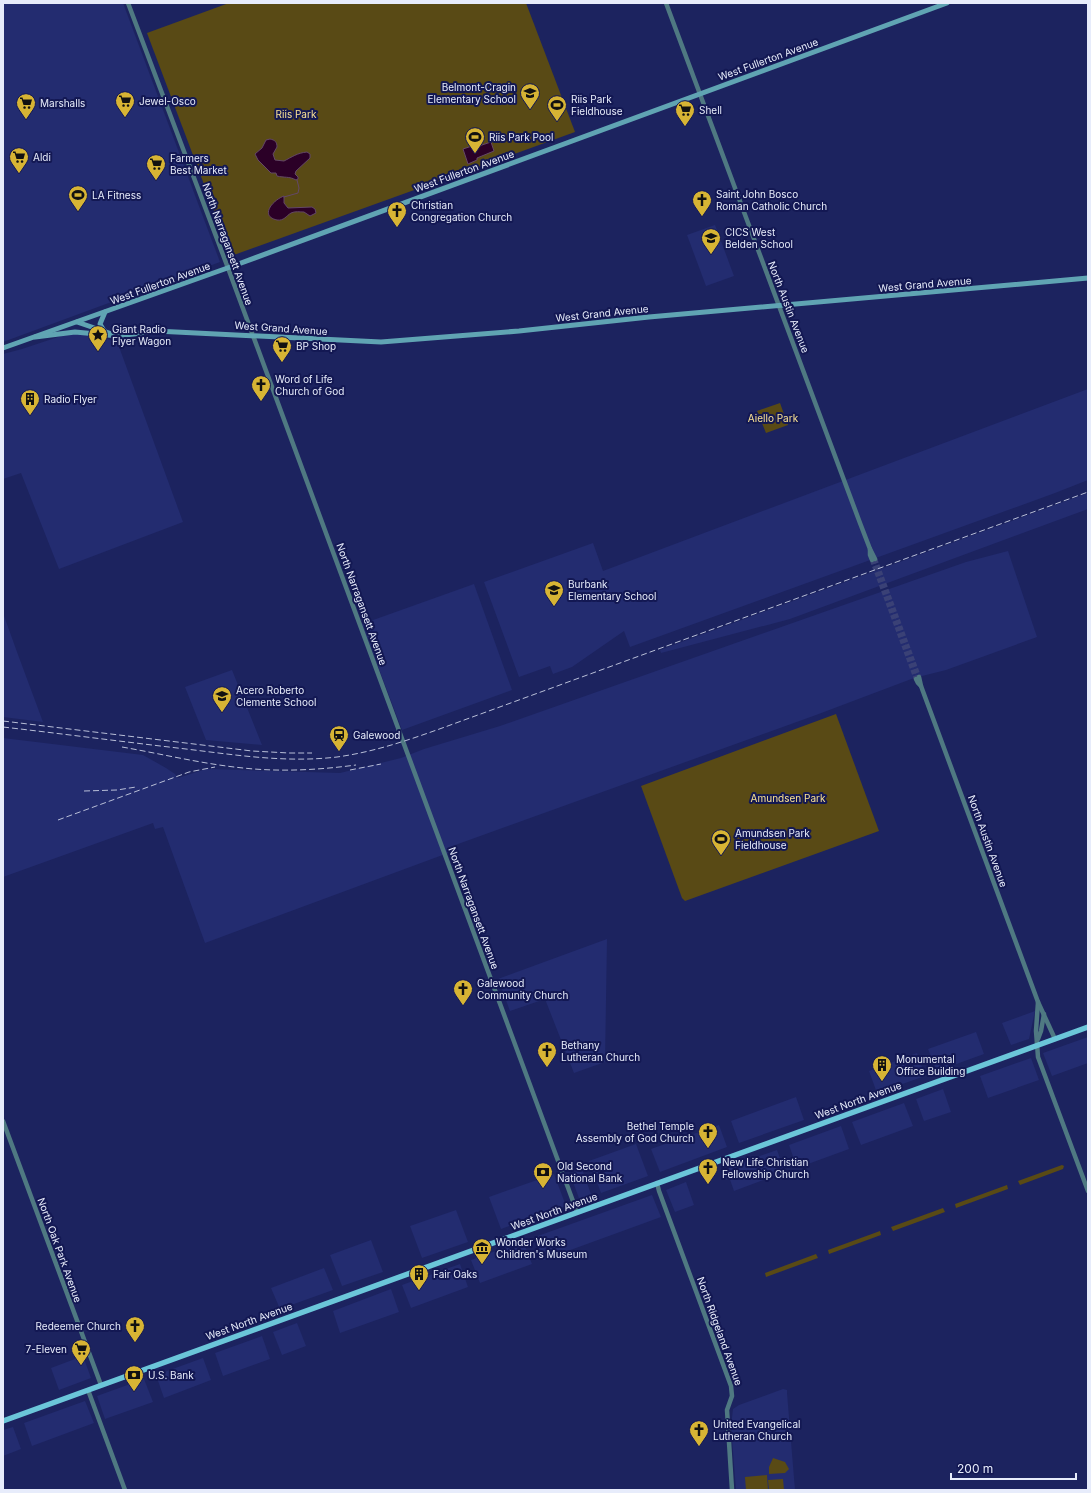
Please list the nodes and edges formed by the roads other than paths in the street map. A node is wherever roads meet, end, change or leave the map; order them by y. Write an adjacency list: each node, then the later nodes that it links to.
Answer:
1 (128, 3): 5 (street, North Narragansett Avenue)
2 (666, 3): 4 (street, North Austin Avenue)
3 (947, 3): 4 (main road, West Fullerton Avenue)
4 (700, 94): 5 (main road, West Fullerton Avenue); 7 (street, North Austin Avenue)
5 (228, 268): 8 (main road, West Fullerton Avenue); 11 (street, North Narragansett Avenue)
6 (1088, 278): 7 (main road, West Grand Avenue)
7 (778, 306): 11 (main road, West Grand Avenue); 15 (street, North Austin Avenue)
8 (104, 312): 9 (main road, West Fullerton Avenue); 10 (main road)
9 (77, 322): 10 (main road, West Grand Avenue); 13 (main road, West Grand Avenue)
10 (104, 331): 12 (main road, West Grand Avenue)
11 (253, 335): 12 (main road, West Grand Avenue); 25 (street, North Narragansett Avenue)
12 (118, 336): 13 (main road, West Grand Avenue)
13 (35, 337): 14 (main road, West Grand Avenue)
14 (3, 348)
15 (874, 560)
16 (918, 678): 17 (street, North Austin Avenue)
17 (1038, 1002): 18 (street, North Austin Avenue); 21 (street, North Austin Avenue)
18 (1044, 1013): 20 (street, North Austin Avenue); 21 (street)
19 (1088, 1027): 20 (main road, West North Avenue)
20 (1055, 1039): 21 (main road, West North Avenue)
21 (1037, 1042): 23 (main road, West North Avenue); 24 (street, North Austin Avenue)
22 (3, 1121): 26 (street, North Oak Park Avenue)
23 (657, 1183): 25 (main road, West North Avenue); 30 (street, North Ridgeland Avenue)
24 (1088, 1191)
25 (577, 1212): 26 (main road, West North Avenue)
26 (101, 1385): 27 (main road, West North Avenue)
27 (88, 1390): 28 (main road, West North Avenue); 29 (street)
28 (3, 1421)
29 (125, 1490)
30 (732, 1490)

